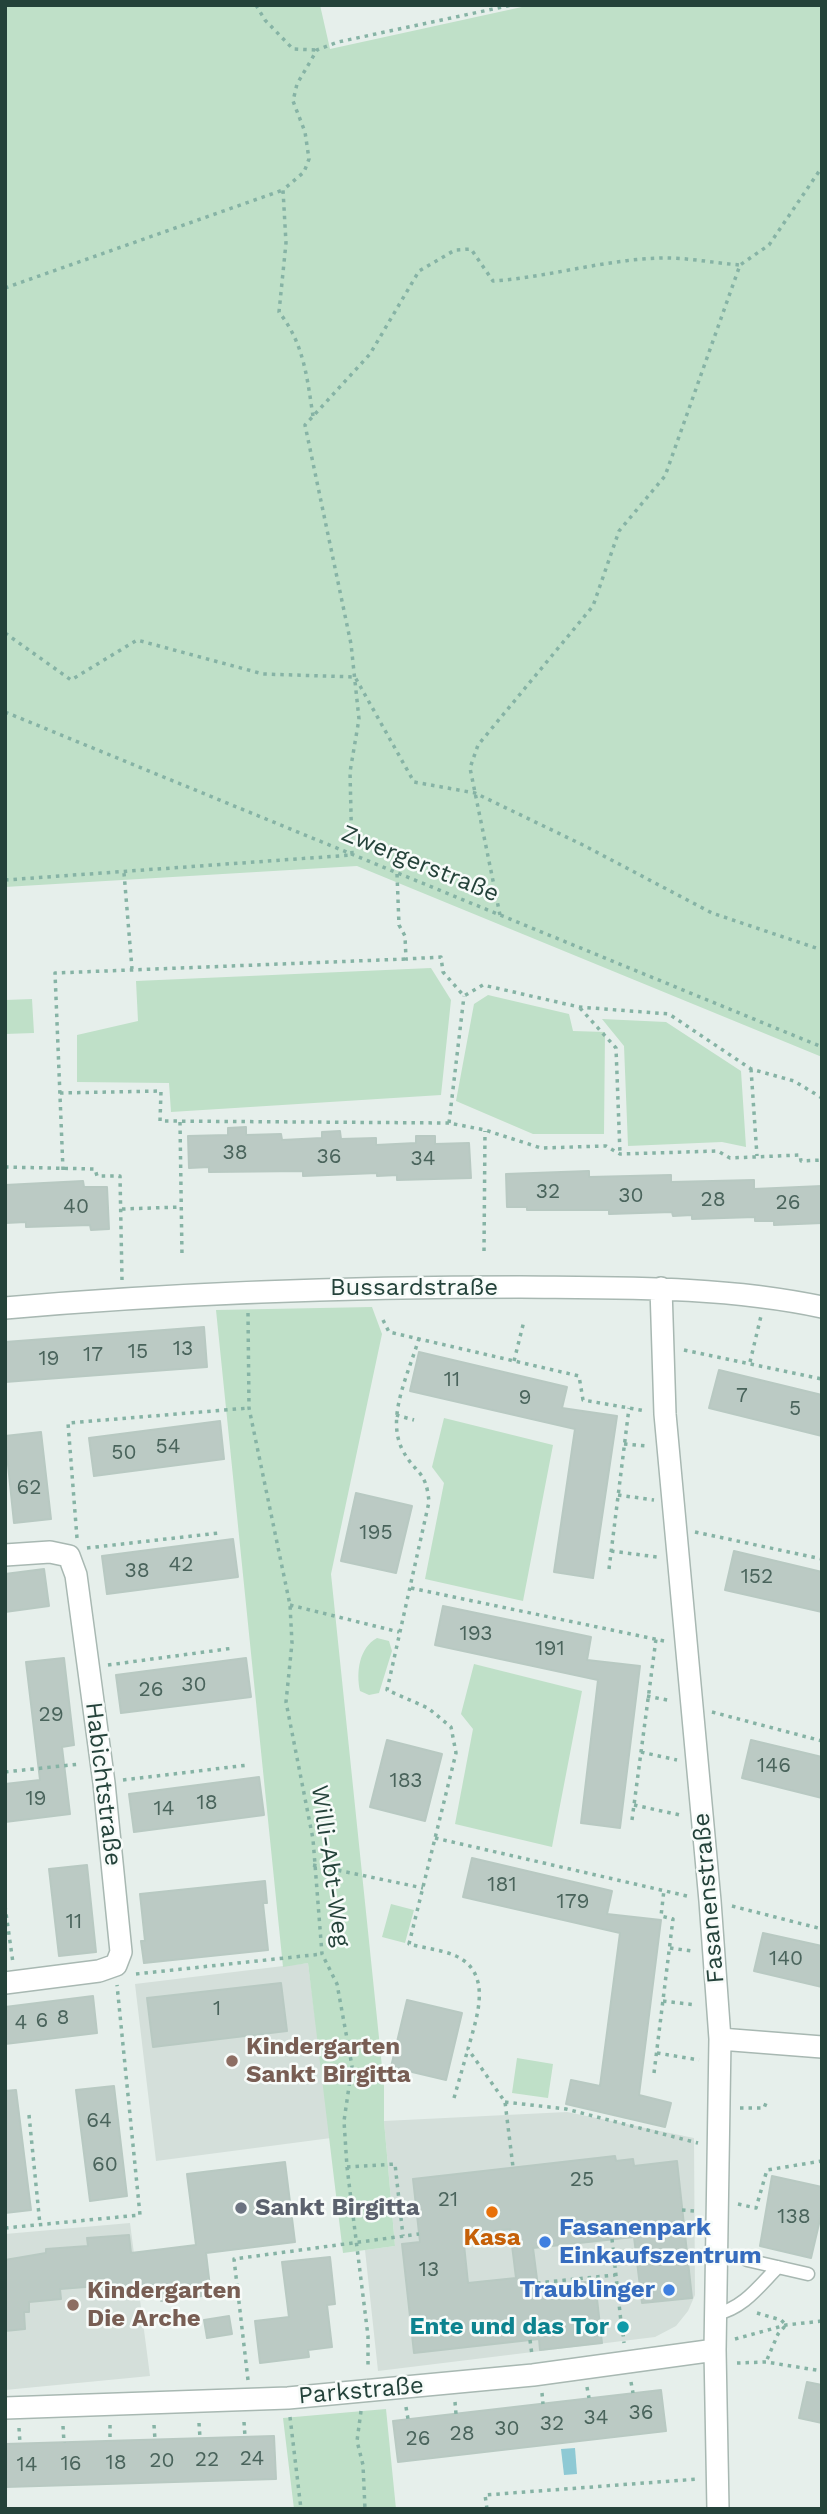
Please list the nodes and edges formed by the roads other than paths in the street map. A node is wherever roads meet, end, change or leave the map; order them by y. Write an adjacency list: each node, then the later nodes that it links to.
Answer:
1 (661, 1288): 2 (street, Bussardstraße); 3 (street, Bussardstraße); 6 (street, Fasanenstraße)
2 (822, 1307)
3 (5, 1308)
4 (5, 1555): 5 (street, Habichtstraße)
5 (10, 1983)
6 (720, 2039): 7 (street); 11 (street, Fasanenstraße)
7 (822, 2047)
8 (747, 2260): 9 (lane)
9 (778, 2267): 10 (lane); 11 (lane)
10 (807, 2274)
11 (716, 2315): 12 (street, Fasanenstraße)
12 (715, 2350): 13 (street, Parkstraße); 14 (street, Fasanenstraße)
13 (5, 2409)
14 (718, 2509)

